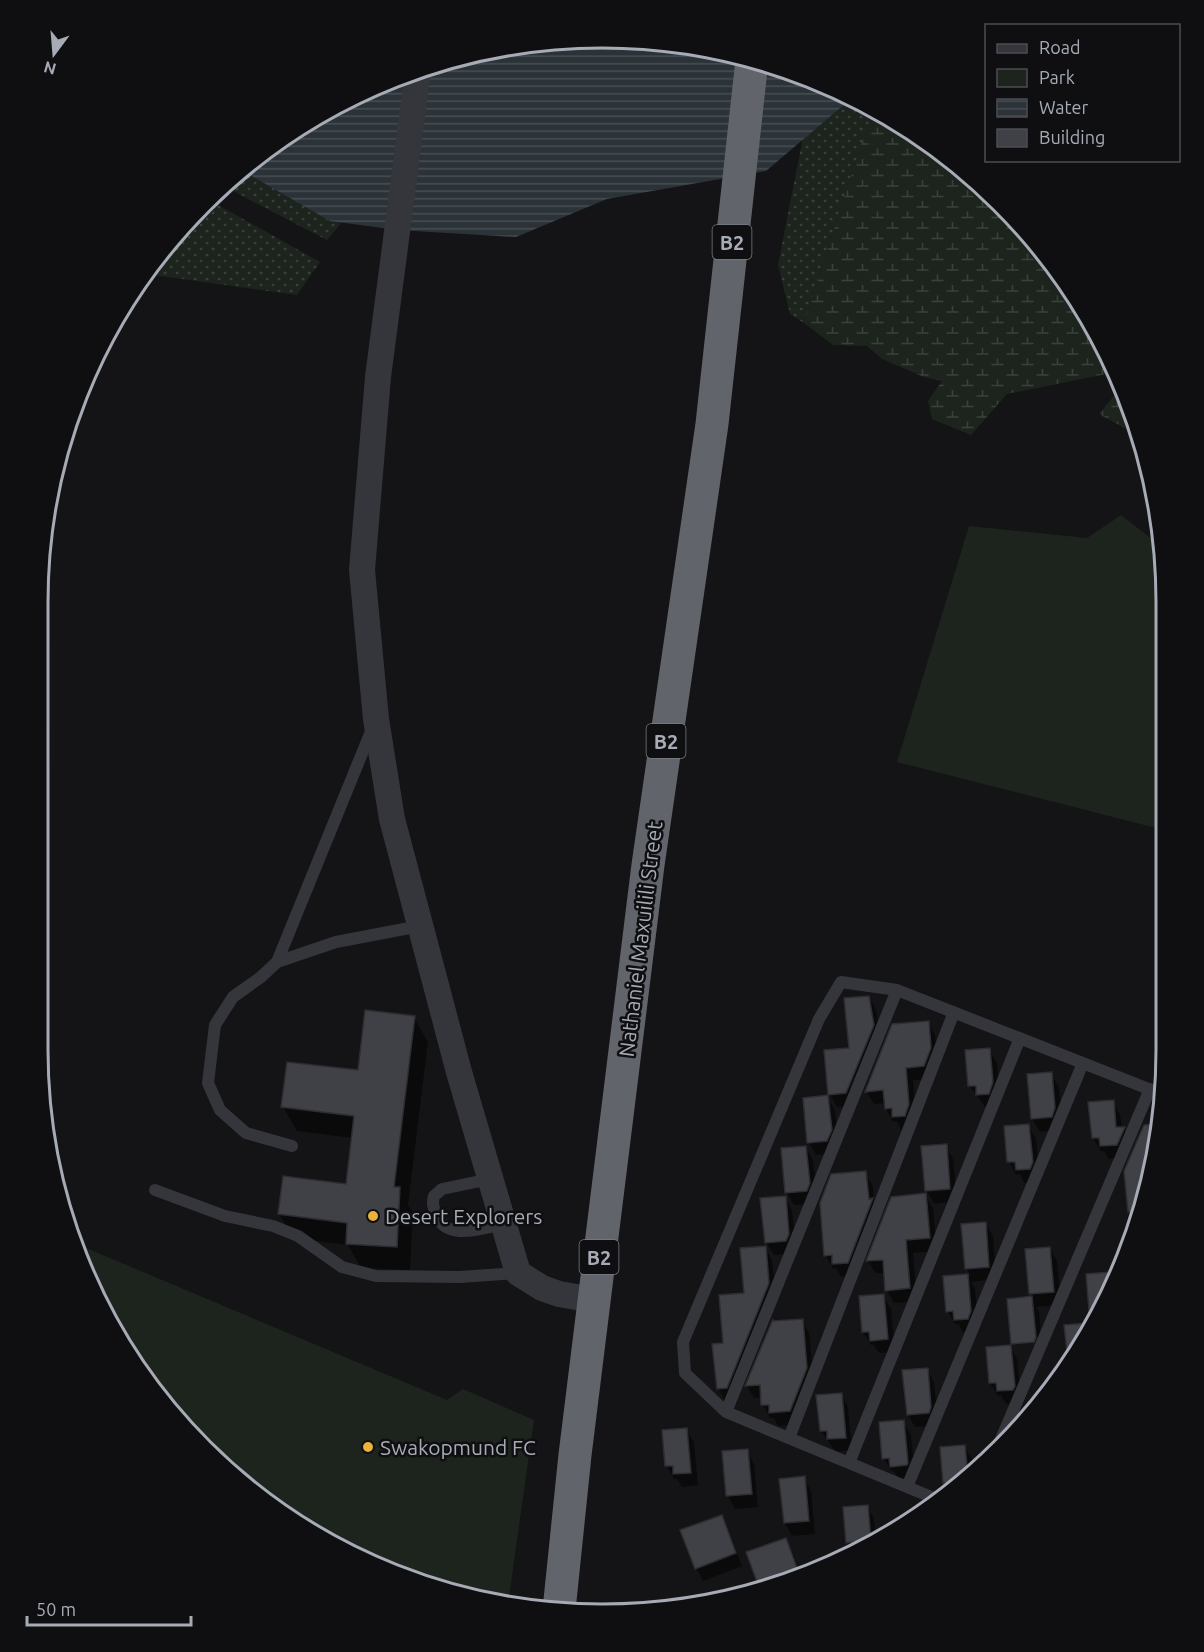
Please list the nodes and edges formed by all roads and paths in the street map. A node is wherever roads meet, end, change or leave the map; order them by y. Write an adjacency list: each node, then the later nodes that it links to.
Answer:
1 (751, 69): 17 (highway, Nathaniel Maxuilili Street / B2)
2 (417, 80): 3 (street)
3 (376, 719): 4 (street); 5 (lane)
4 (420, 926): 5 (lane); 13 (street)
5 (277, 962): 12 (lane)
6 (897, 990): 7 (lane); 18 (lane); 18 (lane)
7 (954, 1012): 8 (lane); 20 (lane)
8 (1020, 1038): 9 (lane); 22 (lane)
9 (1083, 1063): 10 (lane); 23 (lane)
10 (1150, 1089): 11 (lane); 19 (lane)
11 (1154, 1091)
12 (292, 1146)
13 (490, 1179): 15 (street); 15 (lane)
14 (155, 1190): 16 (lane)
15 (503, 1224): 16 (street)
16 (518, 1273): 17 (street)
17 (594, 1300): 21 (highway, Nathaniel Maxuilili Street / B2)
18 (726, 1412): 20 (lane)
19 (1005, 1430)
20 (789, 1438): 22 (lane)
21 (575, 1455): 25 (highway, Nathaniel Maxuilili Street / B2); 26 (highway, Nathaniel Maxuilili Street / B2)
22 (849, 1463): 23 (lane)
23 (907, 1487): 24 (lane)
24 (930, 1497)
25 (550, 1601)
26 (561, 1602)

